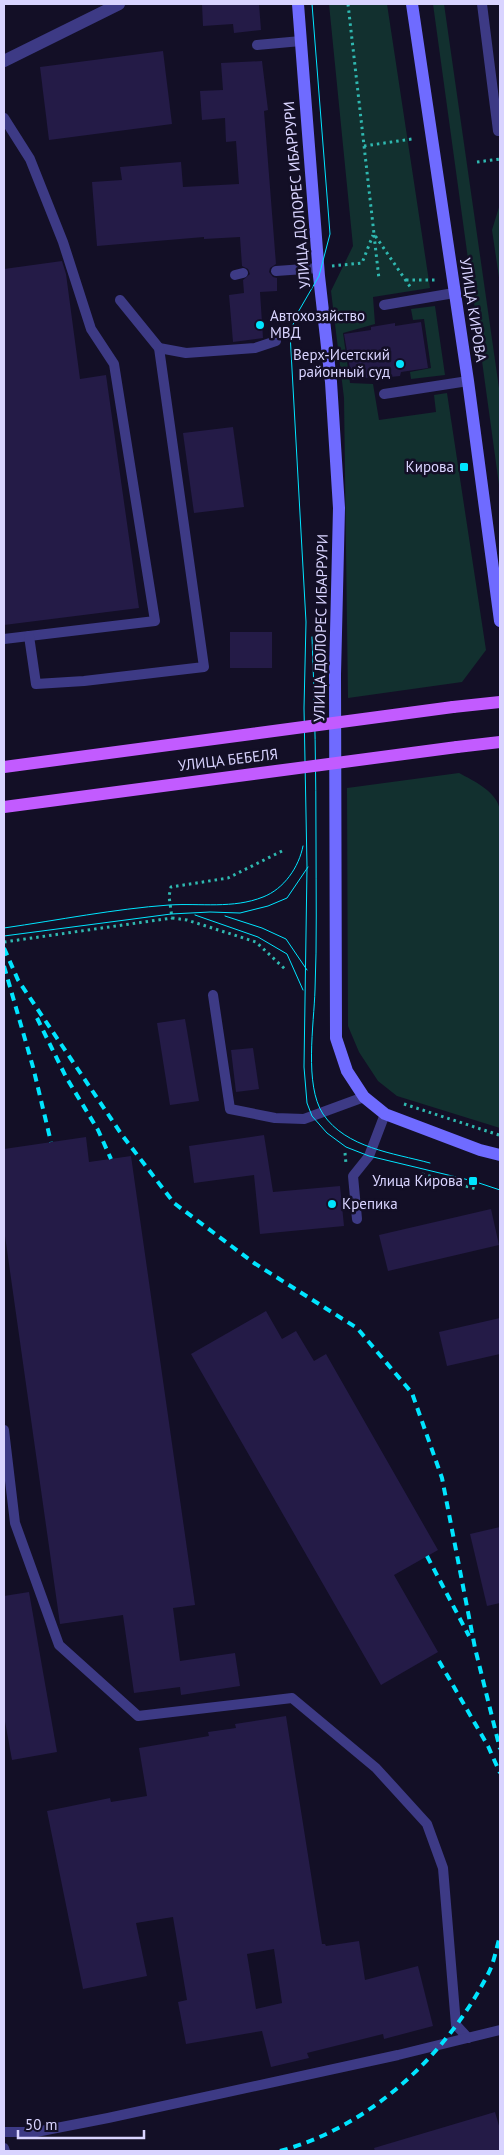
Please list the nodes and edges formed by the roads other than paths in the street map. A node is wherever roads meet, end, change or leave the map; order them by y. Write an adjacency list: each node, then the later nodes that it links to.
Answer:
1 (119, 4): 7 (street)
2 (298, 4): 5 (main road, УЛИЦА ДОЛОРЕС ИБАРРУРИ)
3 (412, 4): 12 (main road, УЛИЦА КИРОВА)
4 (482, 4): 9 (lane)
5 (301, 41): 6 (lane); 10 (main road, УЛИЦА ДОЛОРЕС ИБАРРУРИ)
6 (257, 45)
7 (4, 61)
8 (4, 118): 20 (lane)
9 (498, 131)
10 (319, 268): 11 (lane); 27 (main road, УЛИЦА ДОЛОРЕС ИБАРРУРИ)
11 (276, 271)
12 (454, 293): 14 (lane); 17 (main road, УЛИЦА КИРОВА)
13 (120, 300): 16 (lane)
14 (384, 305)
15 (276, 342): 16 (lane)
16 (159, 348): 20 (lane)
17 (468, 382): 18 (lane); 19 (main road, УЛИЦА КИРОВА)
18 (384, 394)
19 (500, 620)
20 (29, 636): 21 (lane)
21 (4, 639)
22 (500, 702): 24 (main road, УЛИЦА БЕБЕЛЯ, bridge)
23 (500, 742): 25 (main road, УЛИЦА БЕБЕЛЯ, bridge)
24 (4, 767)
25 (4, 807)
26 (213, 995): 27 (lane)
27 (364, 1097): 28 (main road, УЛИЦА ДОЛОРЕС ИБАРРУРИ)
28 (385, 1114): 29 (main road, УЛИЦА ДОЛОРЕС ИБАРРУРИ); 30 (lane)
29 (500, 1155)
30 (357, 1218)
31 (4, 1430): 33 (lane)
32 (500, 2030): 33 (lane)
33 (468, 2038): 34 (lane)
34 (4, 2132)

